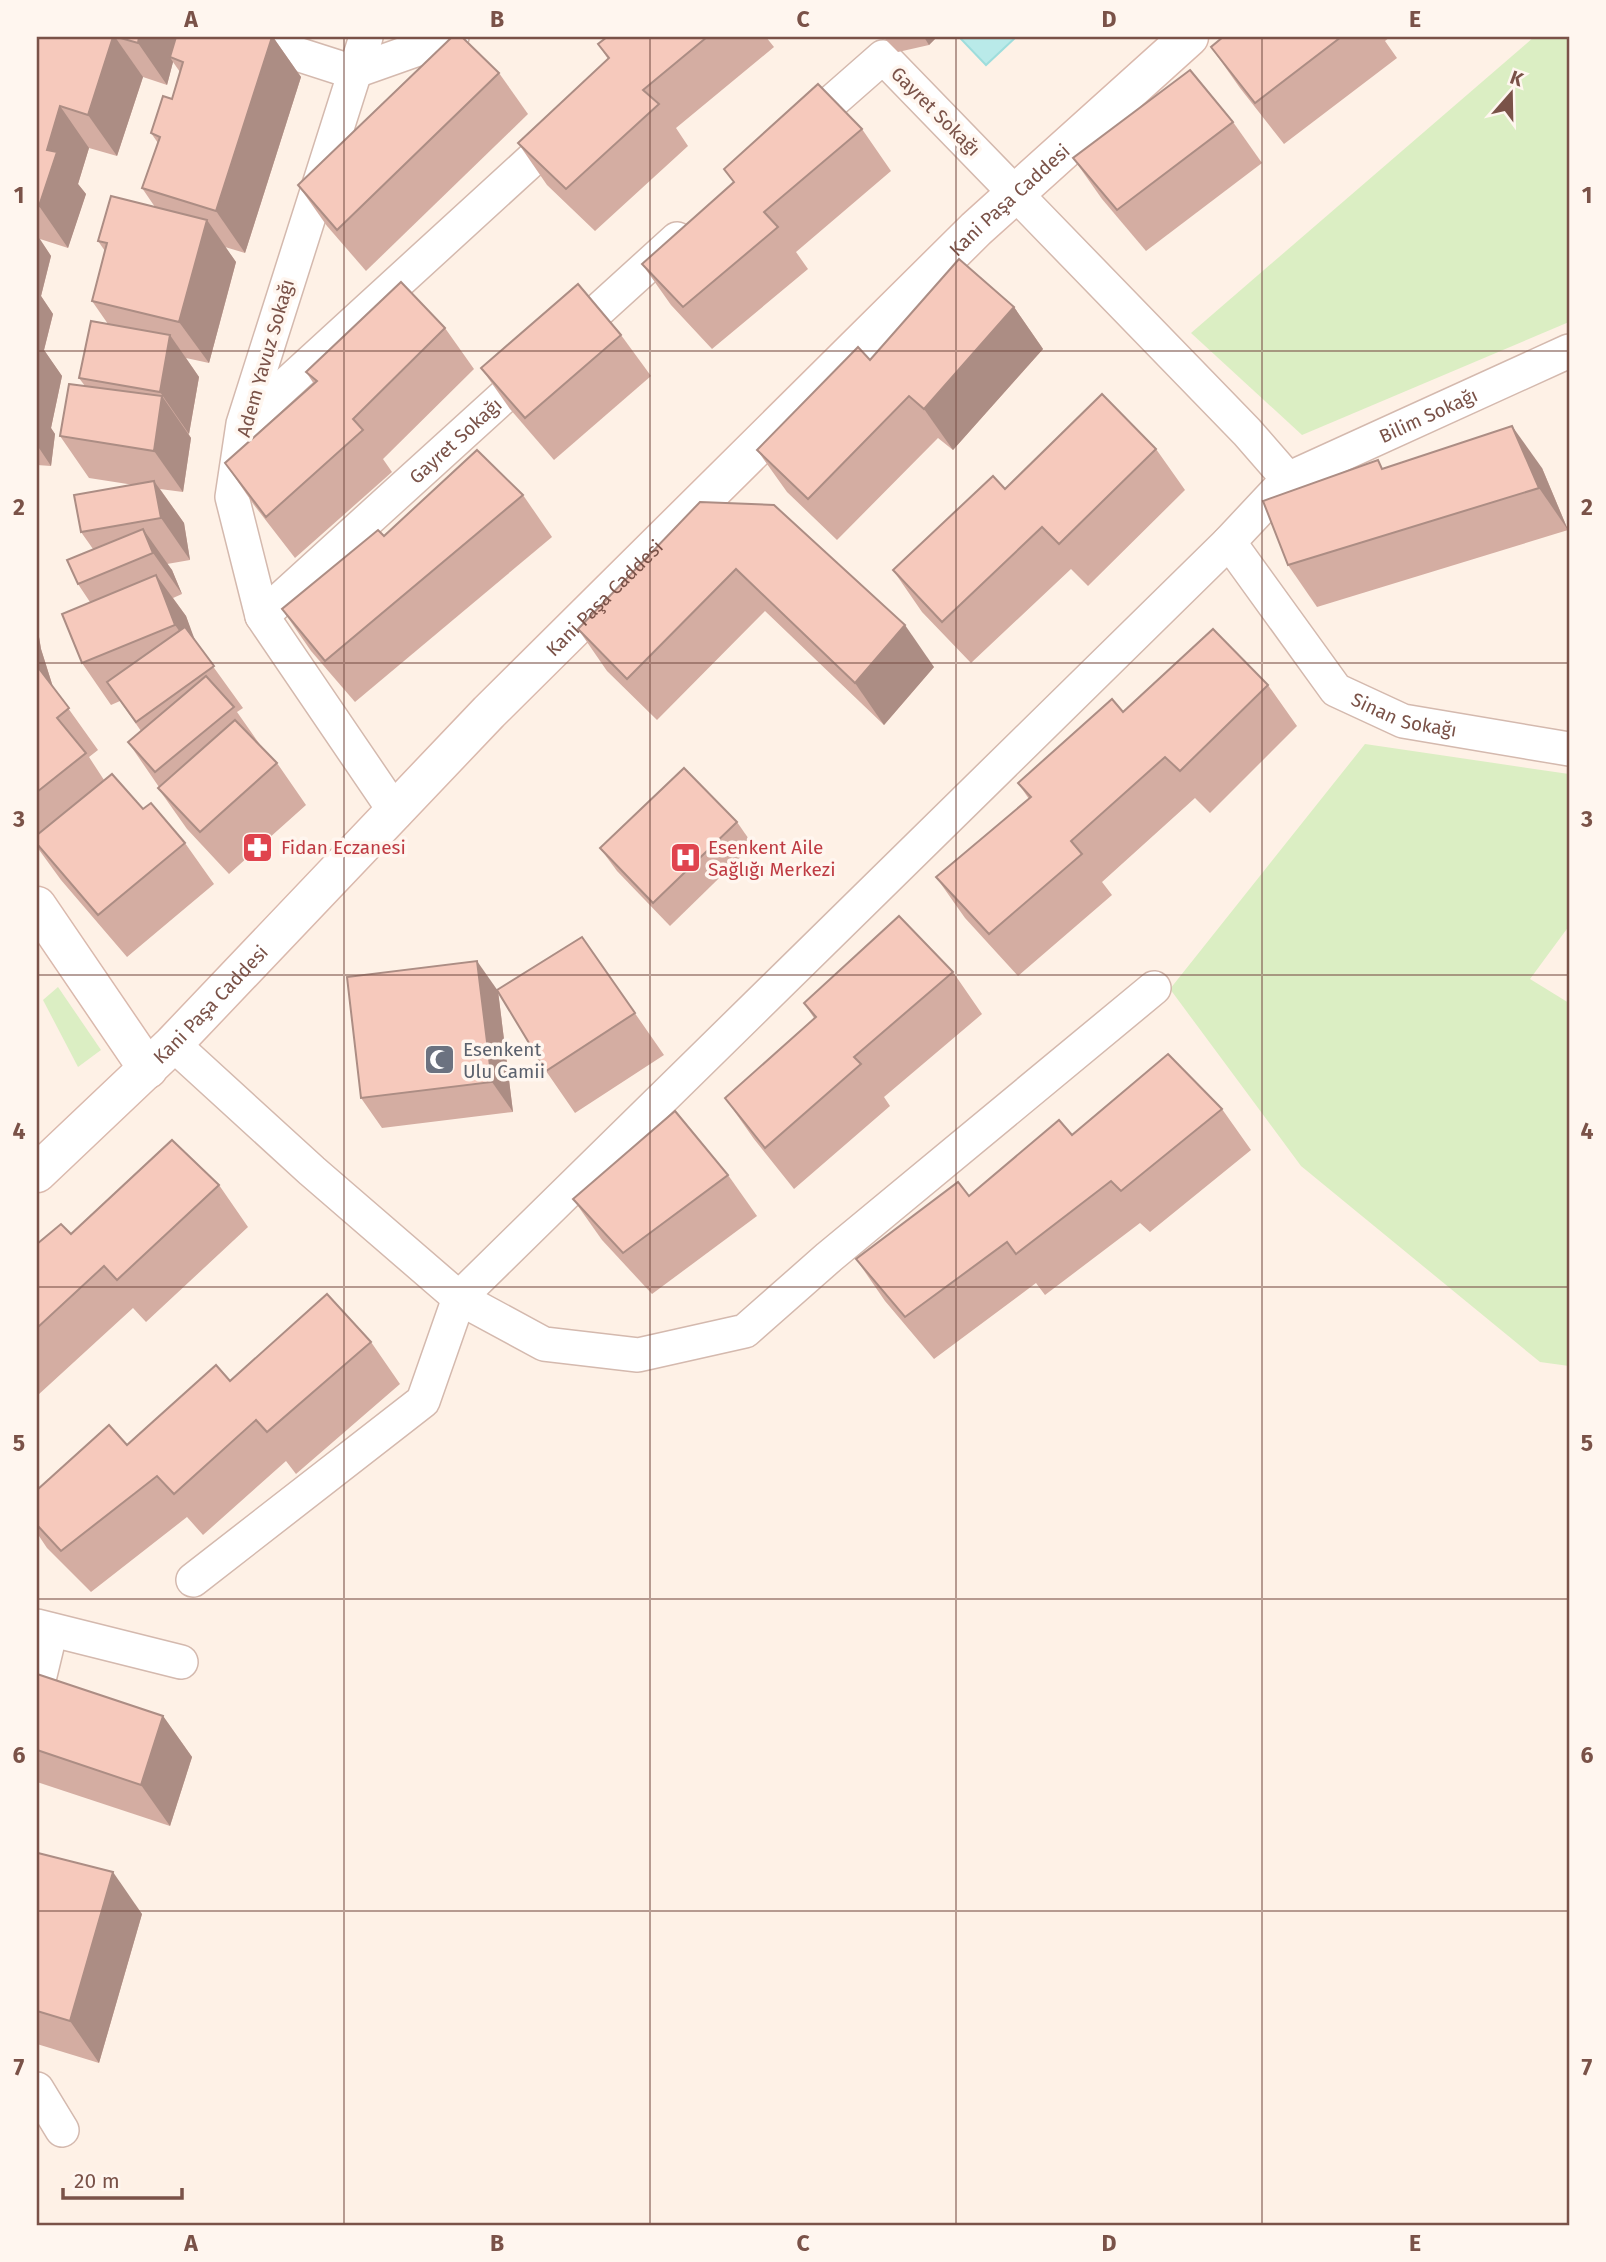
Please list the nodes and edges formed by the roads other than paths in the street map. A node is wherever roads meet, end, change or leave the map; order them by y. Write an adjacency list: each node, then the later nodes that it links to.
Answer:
1 (244, 37): 6 (street)
2 (366, 37): 6 (street, Adem Yavuz Sokağı)
3 (452, 37): 6 (street)
4 (1189, 37): 9 (street, Kani Paşa Caddesi)
5 (873, 47): 8 (street, Gayret Sokağı); 9 (street, Gayret Sokağı)
6 (353, 72): 12 (street, Adem Yavuz Sokağı)
7 (549, 144): 12 (street)
8 (781, 146)
9 (1017, 193): 13 (street, Gayret Sokağı); 17 (street, Kani Paşa Caddesi)
10 (700, 218): 15 (street, Gayret Sokağı)
11 (1569, 351): 13 (street, Bilim Sokağı)
12 (243, 424): 15 (street, Adem Yavuz Sokağı)
13 (1288, 479): 14 (street)
14 (1229, 542): 16 (street, Sinan Sokağı); 22 (street)
15 (262, 616): 17 (street, Adem Yavuz Sokağı)
16 (1569, 749)
17 (396, 813): 20 (street, Kani Paşa Caddesi)
18 (37, 906): 20 (street)
19 (1154, 988): 22 (street)
20 (161, 1056): 21 (street, Kani Paşa Caddesi); 22 (street)
21 (37, 1173)
22 (459, 1298): 23 (street)
23 (193, 1580)
24 (44, 1628): 25 (street); 26 (street)
25 (181, 1661)
26 (37, 1688)
27 (37, 2089): 28 (street)
28 (62, 2130)

